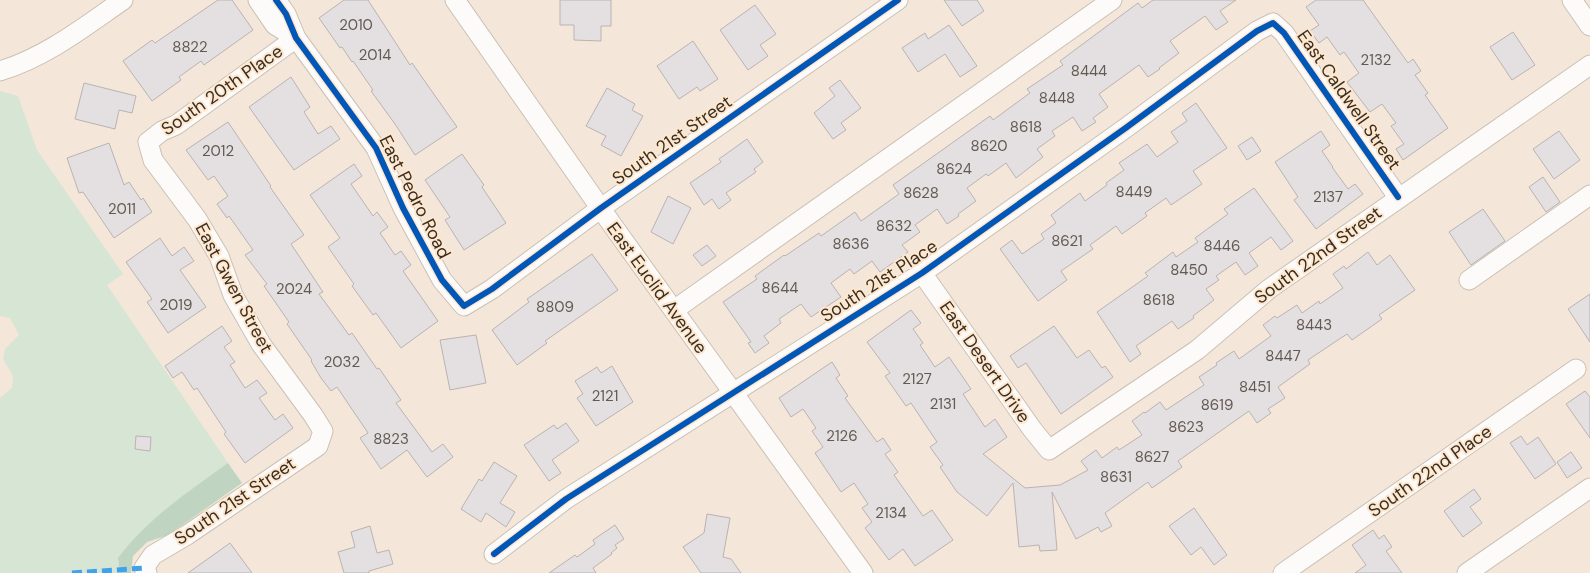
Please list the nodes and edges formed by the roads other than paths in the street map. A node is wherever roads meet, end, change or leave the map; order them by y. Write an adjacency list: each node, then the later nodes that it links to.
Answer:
1 (122, 0): 12 (street)
2 (258, 0): 10 (street, East Pedro Road)
3 (276, 0): 10 (street, East Pedro Road)
4 (455, 0): 16 (street, East Euclid Avenue)
5 (898, 0): 16 (street, South 21st Street)
6 (1112, 0): 20 (street)
7 (1572, 0): 9 (street)
8 (1273, 22): 15 (street, East Caldwell Street); 17 (street, South 21st Place)
9 (1590, 26)
10 (296, 38): 13 (street, South 20th Place); 19 (street, East Pedro Road)
11 (1590, 65): 15 (street, South 22nd Street)
12 (0, 71)
13 (148, 142): 23 (street, East Gwen Street)
14 (1590, 195): 18 (street)
15 (1398, 197): 24 (street, South 22nd Street)
16 (601, 208): 19 (street, South 21st Street); 20 (street, East Euclid Avenue)
17 (922, 273): 22 (street, South 21st Place); 24 (street, East Desert Drive)
18 (1469, 280)
19 (464, 306)
20 (674, 310): 22 (street, East Euclid Avenue)
21 (1576, 368): 29 (street, South 22nd Place)
22 (732, 392): 26 (street, South 21st Place); 28 (street, East Euclid Avenue)
23 (323, 432): 27 (street, South 21st Street)
24 (1049, 450)
25 (1590, 488): 30 (street)
26 (494, 554)
27 (146, 571)
28 (863, 573)
29 (1283, 573)
30 (1467, 573)

